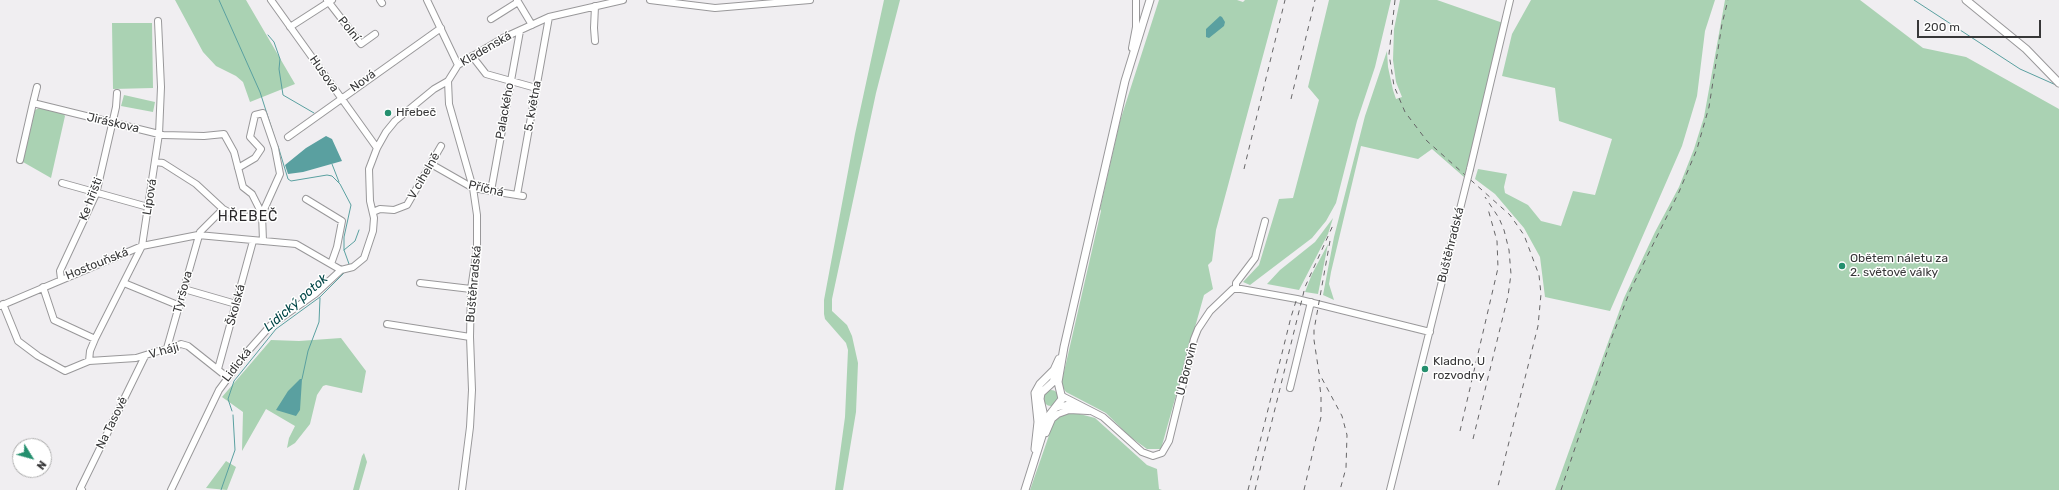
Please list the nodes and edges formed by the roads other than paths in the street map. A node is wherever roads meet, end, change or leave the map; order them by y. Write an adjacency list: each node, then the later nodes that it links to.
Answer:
1 (271, 0): 20 (street, Husova)
2 (427, 0): 21 (street)
3 (623, 0): 14 (street, Kladenská)
4 (650, 0): 13 (street)
5 (810, 0): 13 (street)
6 (1137, 0): 17 (street); 28 (street)
7 (1150, 0): 17 (main road)
8 (1155, 0): 25 (main road)
9 (1510, 0): 76 (street, Buštěhradská, bridge)
10 (1966, 0): 31 (main road)
11 (329, 1): 20 (street); 23 (street, Polní)
12 (518, 1): 16 (street); 19 (street)
13 (749, 3)
14 (595, 6): 15 (street, Kladenská); 24 (street)
15 (549, 17): 19 (street, Kladenská); 33 (street, 5. května)
16 (491, 20)
17 (1143, 20): 25 (street); 28 (main road)
18 (158, 21): 39 (street, Lípová)
19 (532, 25): 22 (street, Kladenská)
20 (290, 27): 35 (street, Husova)
21 (440, 28): 27 (street); 35 (street, Nová)
22 (520, 31): 26 (street, Kladenská); 30 (street, Palackého)
23 (375, 34)
24 (595, 41)
25 (1139, 48): 37 (main road)
26 (472, 56): 27 (street, Kladenská); 30 (street)
27 (458, 65): 29 (street, Kladenská)
28 (1128, 69): 37 (main road)
29 (448, 81): 42 (street, Kladenská); 48 (street, Buštěhradská)
30 (510, 81): 33 (street); 49 (street, Palackého)
31 (2059, 83)
32 (37, 87): 36 (street)
33 (536, 88): 51 (street, 5. května)
34 (117, 93): 38 (street, Ke hřišti)
35 (340, 98): 40 (street, Nová); 42 (street, Husova)
36 (33, 103): 38 (street, Jiráskova); 43 (street)
37 (1116, 121): 80 (main road)
38 (113, 122): 39 (street, Jiráskova); 50 (street, Ke hřišti)
39 (159, 134): 44 (street, Lípová); 46 (street, Jiráskova)
40 (288, 137)
41 (441, 146): 45 (street, V cihelně)
42 (377, 148): 55 (street, Kladenská)
43 (20, 160)
44 (156, 162): 53 (street, Lípová); 54 (street)
45 (431, 164): 48 (street, Příčná); 55 (street, V cihelně)
46 (238, 168): 56 (street); 56 (street)
47 (62, 183): 50 (street)
48 (473, 188): 49 (street, Příčná); 69 (street, Buštěhradská)
49 (491, 191): 51 (street, Příčná)
50 (96, 194): 53 (street); 64 (street, Ke hřišti)
51 (520, 196)
52 (306, 199): 62 (street)
53 (148, 207): 61 (street, Lípová)
54 (223, 209): 56 (street); 58 (street)
55 (372, 212): 63 (street, Kladenská)
56 (262, 214): 60 (street)
57 (1265, 221): 70 (street)
58 (198, 235): 59 (street, Hostouňská); 61 (street, Hostouňská); 68 (street, Tyršova)
59 (253, 241): 60 (street, Hostouňská); 72 (street, Školská)
60 (263, 242): 62 (street, Hostouňská)
61 (142, 246): 64 (street, Hostouňská); 65 (street, Lípová)
62 (330, 264): 63 (street, Hostouňská)
63 (341, 270): 84 (street, Lidická)
64 (61, 279): 67 (street, Hostouňská)
65 (124, 283): 74 (street); 78 (street, Lípová)
66 (420, 283): 69 (street)
67 (43, 287): 73 (street, Hostouňská); 78 (street)
68 (184, 289): 72 (street); 74 (street, Tyršova)
69 (471, 289): 77 (street, Buštěhradská)
70 (1236, 289): 71 (street); 91 (street, U Borovin)
71 (1311, 302): 76 (street); 86 (street)
72 (236, 304): 83 (street, Školská)
73 (2, 305): 82 (street, V háji)
74 (180, 306): 79 (street, Tyršova)
75 (386, 324): 77 (street)
76 (1430, 332): 98 (street, Buštěhradská)
77 (470, 337): 96 (street, Buštěhradská)
78 (95, 339): 82 (street, Lípová)
79 (167, 348): 81 (street, V háji); 83 (street, V háji)
80 (1064, 348): 85 (main road); 87 (main road); 92 (main road)
81 (145, 356): 82 (street, V háji); 94 (street, Na Tasově)
82 (89, 361)
83 (218, 369): 84 (street, V háji)
84 (227, 376): 95 (street, Lidická)
85 (1048, 387): 87 (main road); 89 (main road)
86 (1290, 388)
87 (1059, 389): 88 (main road)
88 (1062, 396): 90 (main road); 91 (street)
89 (1043, 405): 90 (main road); 92 (main road)
90 (1056, 407): 91 (street); 93 (main road)
91 (1092, 411): 93 (street)
92 (1035, 448): 97 (main road)
93 (1037, 456): 97 (main road)
94 (82, 490)
95 (171, 490)
96 (462, 490)
97 (1024, 490)
98 (1390, 490)

